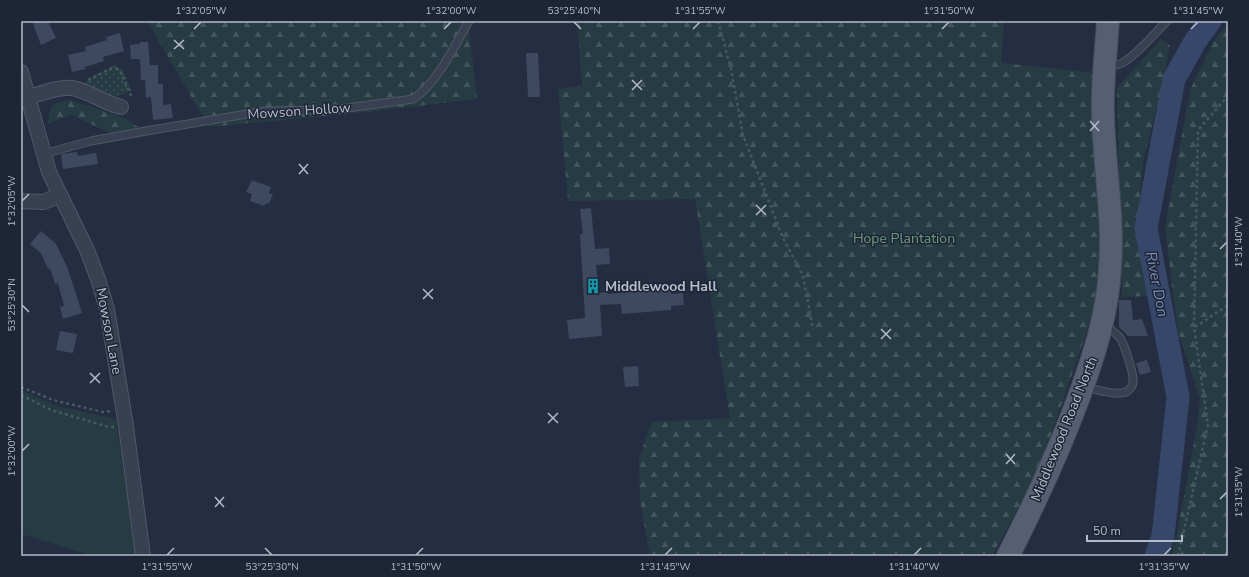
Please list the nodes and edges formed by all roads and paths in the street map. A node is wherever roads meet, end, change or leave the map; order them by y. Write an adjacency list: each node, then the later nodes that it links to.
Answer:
1 (469, 21): 11 (lane, Mowson Hollow)
2 (718, 21): 17 (path)
3 (1108, 21): 5 (main road, Middlewood Road North)
4 (1167, 21): 5 (lane)
5 (1105, 66): 15 (main road, Middlewood Road North)
6 (21, 72): 9 (street, Mowson Lane)
7 (78, 90): 9 (street); 10 (street); 10 (path)
8 (1228, 96): 16 (path)
9 (29, 97): 11 (street, Mowson Lane)
10 (122, 107)
11 (44, 154): 12 (street, Mowson Lane)
12 (60, 195): 13 (street); 21 (street, Mowson Lane)
13 (21, 201)
14 (1228, 305): 16 (path)
15 (1102, 323): 18 (main road, Middlewood Road North); 18 (lane)
16 (1194, 327): 25 (path)
17 (813, 328)
18 (1083, 386): 24 (main road, Middlewood Road North)
19 (21, 387): 21 (path)
20 (21, 395): 22 (path)
21 (124, 410): 22 (street, Mowson Lane)
22 (126, 426): 23 (street, Mowson Lane)
23 (143, 556)
24 (1008, 556)
25 (1178, 556)

